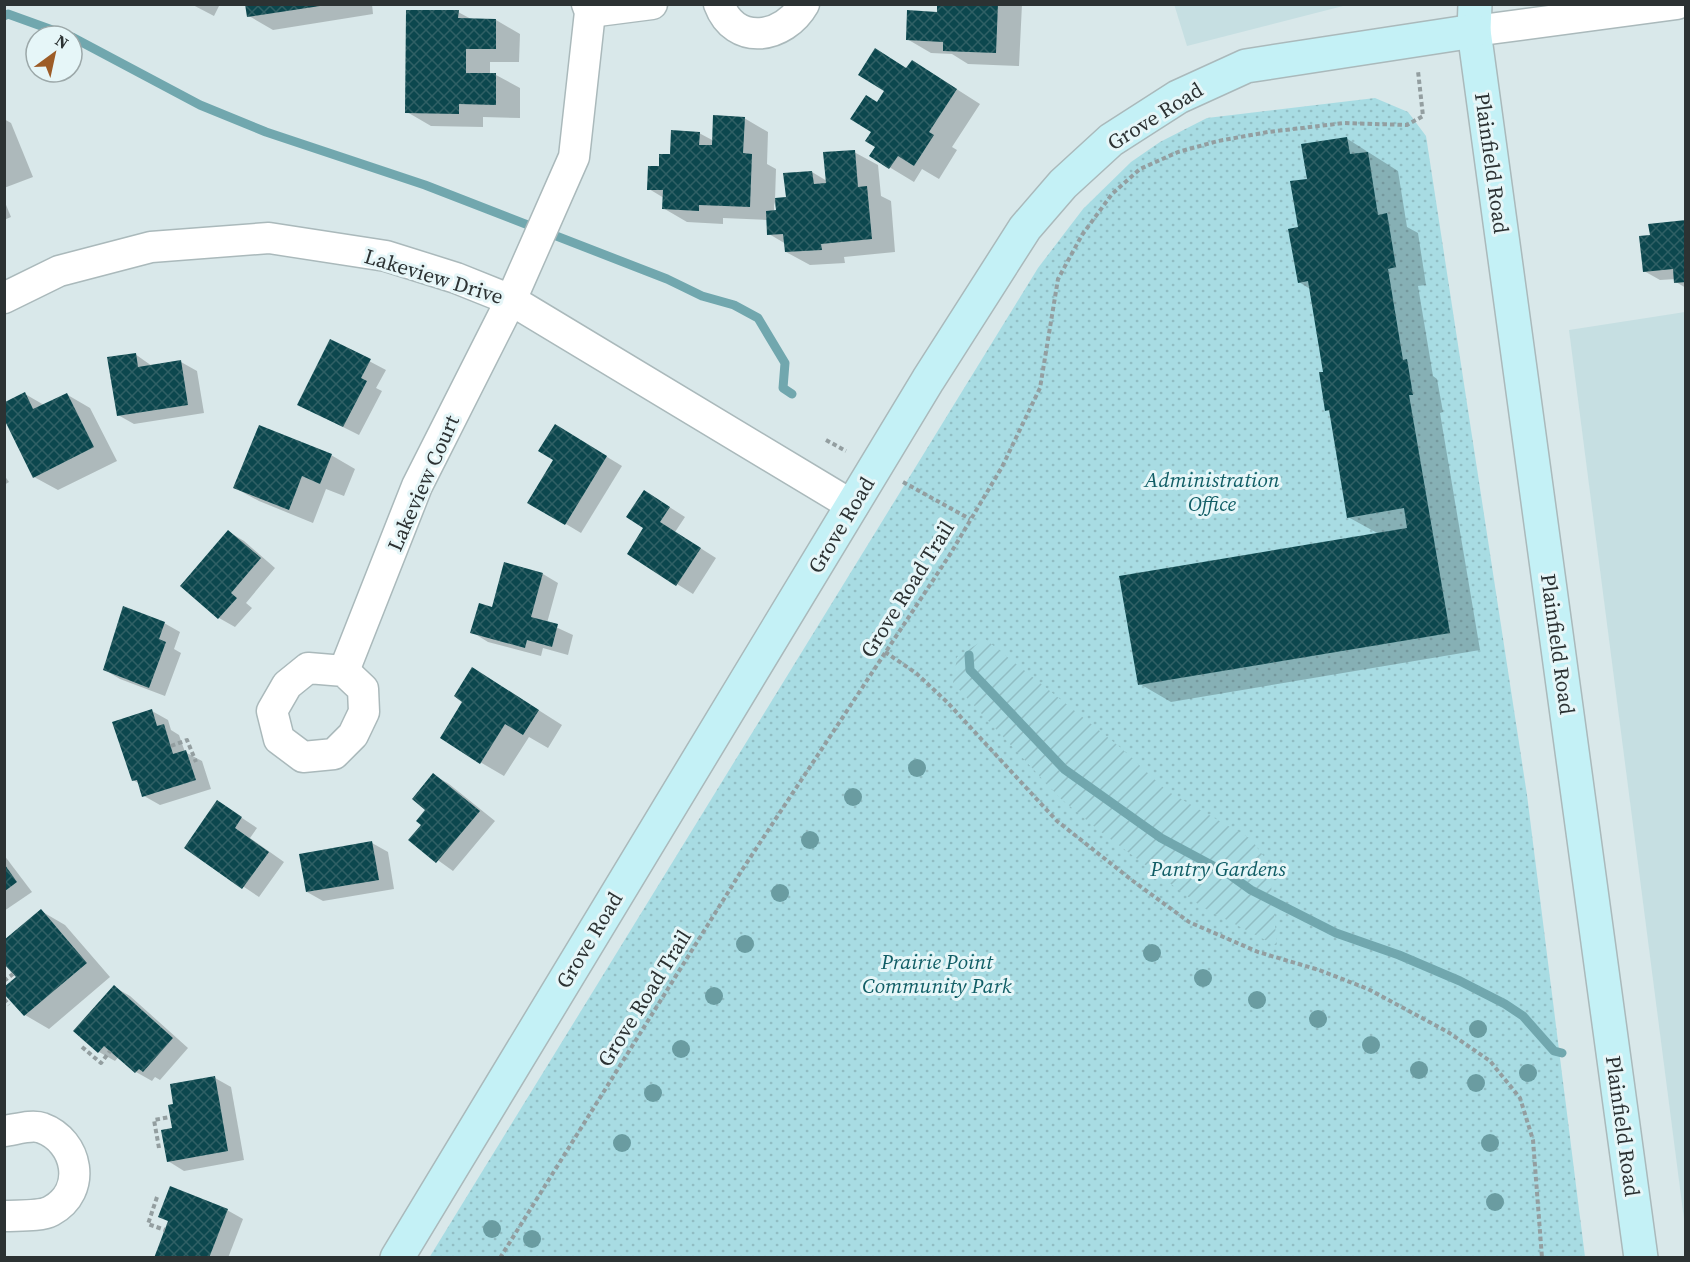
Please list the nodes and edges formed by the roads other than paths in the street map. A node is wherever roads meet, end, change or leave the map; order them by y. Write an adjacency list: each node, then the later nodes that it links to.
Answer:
1 (652, 4): 5 (street)
2 (719, 4): 3 (street)
3 (804, 4)
4 (1677, 4): 6 (street)
5 (589, 8): 8 (street, Lakeview Court)
6 (1470, 13): 9 (street, Grove Road); 14 (street, Plainfield Road)
7 (4, 298): 8 (street, Lakeview Drive)
8 (511, 300): 9 (street, Lakeview Drive); 10 (street, Lakeview Court)
9 (853, 506): 13 (street, Grove Road)
10 (344, 671)
11 (4, 1131): 12 (street)
12 (4, 1216)
13 (397, 1257)
14 (1641, 1257)

